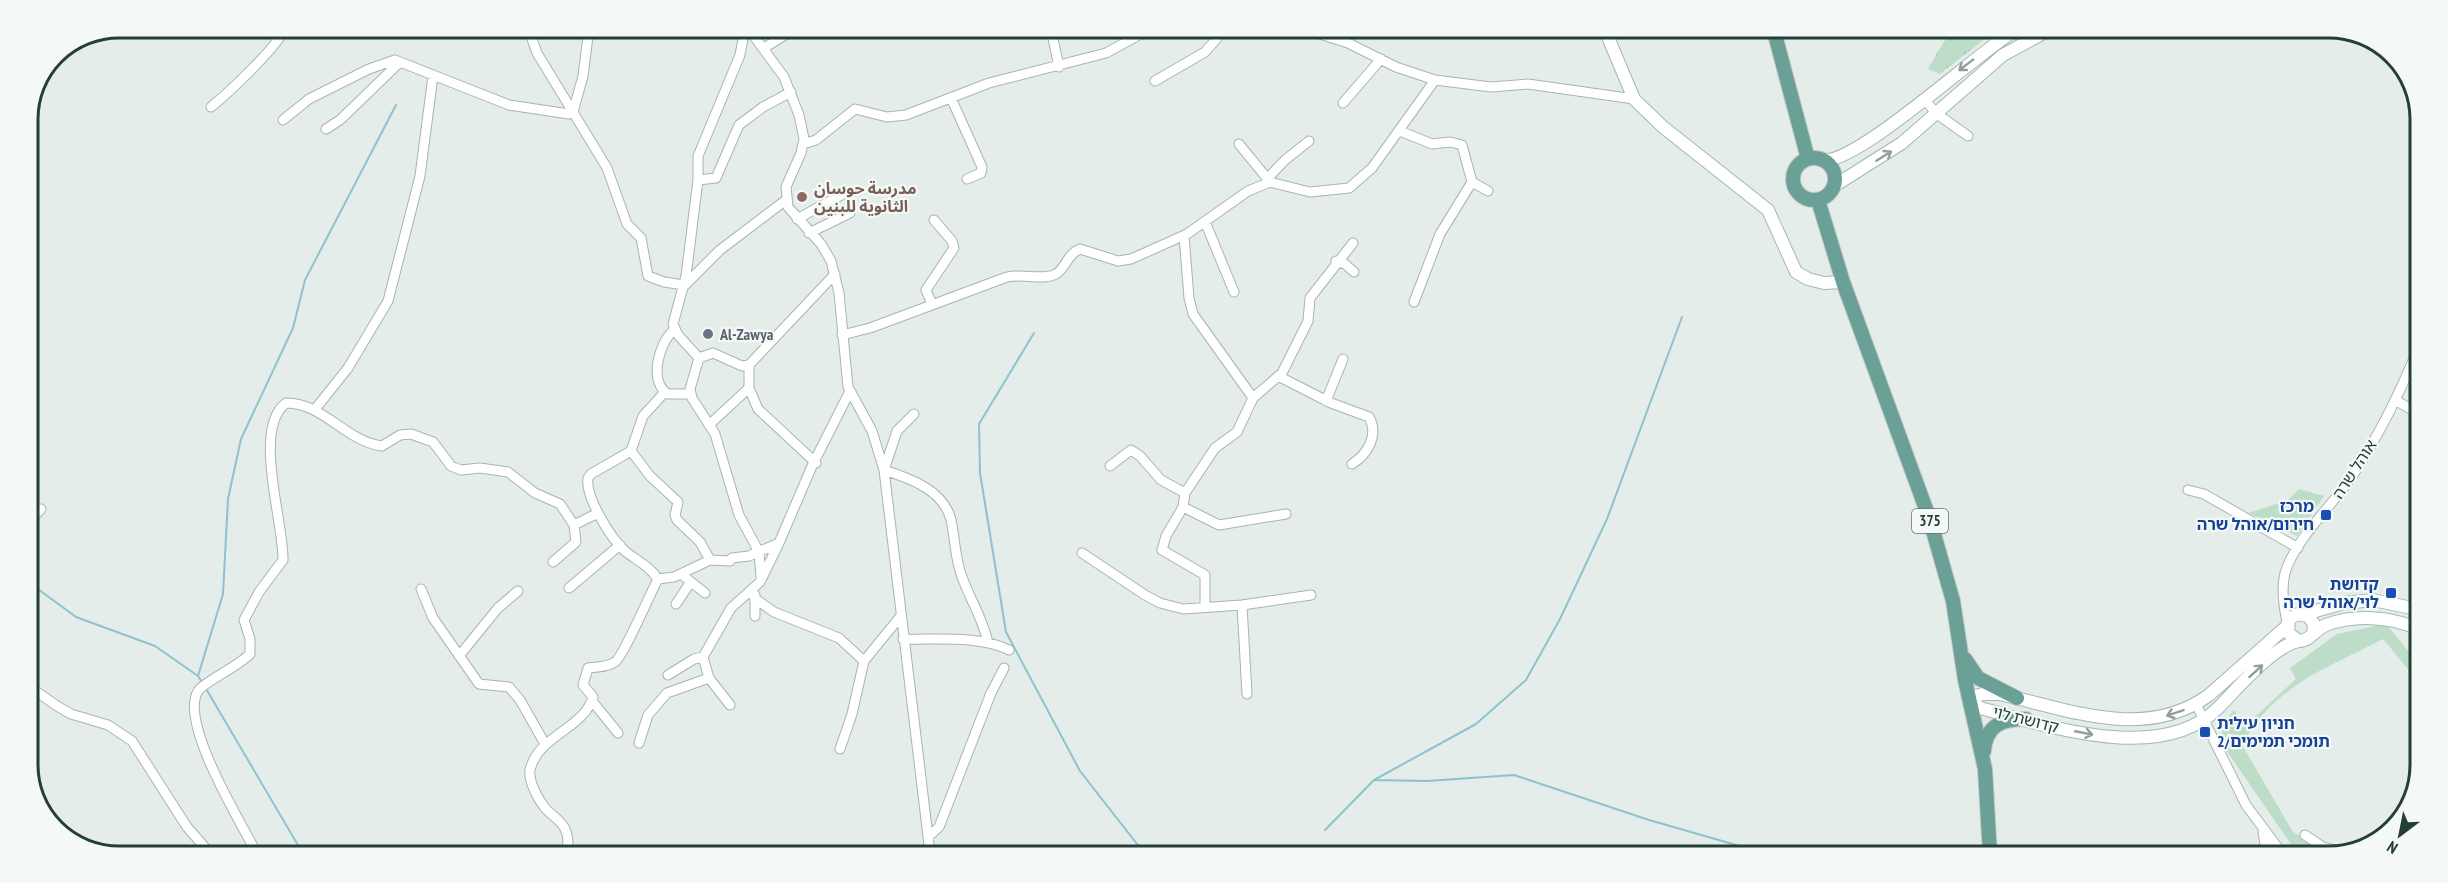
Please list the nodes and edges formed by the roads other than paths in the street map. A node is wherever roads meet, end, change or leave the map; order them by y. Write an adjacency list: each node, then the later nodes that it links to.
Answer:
1 (280, 38): 27 (street)
2 (531, 38): 28 (street)
3 (588, 38): 28 (street)
4 (744, 38): 39 (street)
5 (755, 38): 15 (street)
6 (780, 38): 15 (street)
7 (1053, 38): 18 (street)
8 (1133, 38): 18 (street)
9 (1217, 38): 21 (street)
10 (1330, 38): 16 (street)
11 (1608, 38): 24 (street)
12 (1777, 38): 37 (main road)
13 (2004, 38): 25 (street, one-way to 25)
14 (2034, 38): 29 (street)
15 (764, 48): 22 (street)
16 (1381, 59): 20 (street); 26 (street)
17 (400, 62): 19 (street); 30 (street); 31 (street)
18 (1059, 67): 23 (street)
19 (433, 76): 28 (street); 76 (street)
20 (1435, 80): 24 (street); 32 (street)
21 (1155, 81)
22 (791, 92): 35 (street); 39 (street)
23 (951, 98): 35 (street); 38 (street)
24 (1634, 99): 57 (street)
25 (1924, 99): 29 (street); 37 (street)
26 (1343, 103)
27 (211, 107)
28 (573, 112): 58 (street)
29 (1937, 114): 33 (street); 42 (street, one-way to 29)
30 (283, 120)
31 (326, 129)
32 (1400, 131): 40 (street); 41 (street)
33 (1968, 136)
34 (1310, 141): 40 (street)
35 (803, 144): 45 (street)
36 (1239, 144): 40 (street)
37 (1816, 159): 42 (main road); 46 (main road)
38 (967, 179)
39 (698, 180): 58 (street)
40 (1268, 181): 50 (street)
41 (1472, 182): 43 (street); 60 (street)
42 (1834, 186): 46 (main road)
43 (1488, 190)
44 (845, 193): 48 (street)
45 (786, 200): 48 (street); 58 (street)
46 (1818, 200): 57 (main road, 375)
47 (850, 213): 51 (street)
48 (797, 219): 51 (street)
49 (934, 220): 61 (street)
50 (1206, 224): 52 (street); 59 (street)
51 (809, 232): 56 (street)
52 (1184, 236): 61 (street); 73 (street)
53 (1353, 243): 54 (street)
54 (1336, 261): 55 (street); 68 (street)
55 (1354, 272)
56 (835, 274): 63 (street); 66 (street)
57 (1843, 282): 125 (main road, 375)
58 (684, 285): 62 (street)
59 (1234, 292)
60 (1414, 302)
61 (932, 304): 63 (street)
62 (674, 330): 64 (street); 70 (street)
63 (842, 335): 71 (street)
64 (699, 358): 66 (street); 72 (street)
65 (1343, 359): 75 (street)
66 (748, 365): 69 (street)
67 (2410, 366): 74 (street, אוהל שרה)
68 (1280, 377): 73 (street); 75 (street)
69 (749, 388): 79 (street); 81 (street)
70 (665, 392): 72 (street); 80 (street)
71 (850, 392): 81 (street); 84 (street)
72 (691, 394): 79 (street)
73 (1253, 398): 86 (street)
74 (2395, 400): 77 (street); 95 (street, אוהל שרה)
75 (1326, 401): 82 (street)
76 (316, 408): 92 (street); 151 (street)
77 (2410, 409)
78 (914, 414): 84 (street)
79 (710, 424): 96 (street)
80 (631, 451): 90 (street); 98 (street)
81 (816, 463): 93 (street)
82 (1352, 464)
83 (1110, 466): 86 (street)
84 (884, 470): 118 (street); 124 (street)
85 (2188, 490): 95 (street)
86 (1185, 493): 87 (street)
87 (1183, 507): 91 (street); 114 (street)
88 (41, 509): 89 (street)
89 (38, 512)
90 (598, 513): 92 (street); 94 (street)
91 (1286, 514)
92 (574, 525): 99 (street)
93 (779, 543): 96 (street); 101 (street)
94 (620, 545): 102 (street); 105 (street)
95 (2298, 548): 107 (street, אוהל שרה)
96 (759, 552): 98 (street); 101 (street)
97 (1082, 553): 114 (street)
98 (710, 560): 100 (street)
99 (553, 562)
100 (681, 574): 102 (street); 103 (street)
101 (761, 577): 104 (street)
102 (658, 579): 137 (street)
103 (690, 583): 109 (street); 112 (street)
104 (755, 586): 111 (street); 128 (street)
105 (569, 588)
106 (421, 589): 127 (street)
107 (2283, 589): 116 (street); 119 (street, אוהל שרה)
108 (518, 591): 127 (street)
109 (705, 593)
110 (1311, 595): 113 (street)
111 (754, 598): 117 (street); 129 (street)
112 (676, 604)
113 (1242, 605): 114 (street); 134 (street)
114 (1205, 607)
115 (2410, 607): 116 (street)
116 (2303, 614): 119 (street); 121 (street)
117 (755, 616)
118 (900, 617): 122 (street); 129 (street)
119 (2287, 625): 123 (street); 138 (street, קדושת לוי)
120 (2410, 626): 121 (street)
121 (2313, 634): 123 (street)
122 (903, 639): 124 (street); 149 (street)
123 (2299, 641): 141 (street, קדושת לוי, one-way to 123)
124 (988, 643): 126 (street)
125 (1960, 648): 135 (main road, 375); 136 (main road)
126 (1009, 650)
127 (459, 656): 144 (street)
128 (703, 657): 131 (street); 132 (street)
129 (864, 661): 145 (street)
130 (1004, 668): 149 (street)
131 (668, 675)
132 (708, 678): 139 (street); 143 (street)
133 (38, 693): 150 (street)
134 (1247, 694)
135 (1969, 698): 136 (street, קדושת לוי); 140 (street, קדושת לוי); 146 (main road, 375)
136 (2017, 698): 138 (street, קדושת לוי, one-way to 136)
137 (592, 702): 142 (street); 144 (street)
138 (2196, 704): 141 (street)
139 (730, 705)
140 (2026, 719): 141 (street, קדושת לוי, one-way to 141); 146 (main road)
141 (2202, 721): 147 (street)
142 (618, 733)
143 (639, 743)
144 (545, 744): 152 (street)
145 (840, 749)
146 (1983, 762): 154 (main road, 375)
147 (2262, 830): 155 (street); 156 (street)
148 (2305, 835): 157 (street)
149 (928, 837): 153 (street)
150 (203, 846)
151 (253, 846)
152 (568, 846)
153 (929, 846)
154 (1989, 846)
155 (2265, 846)
156 (2276, 846)
157 (2322, 846)

